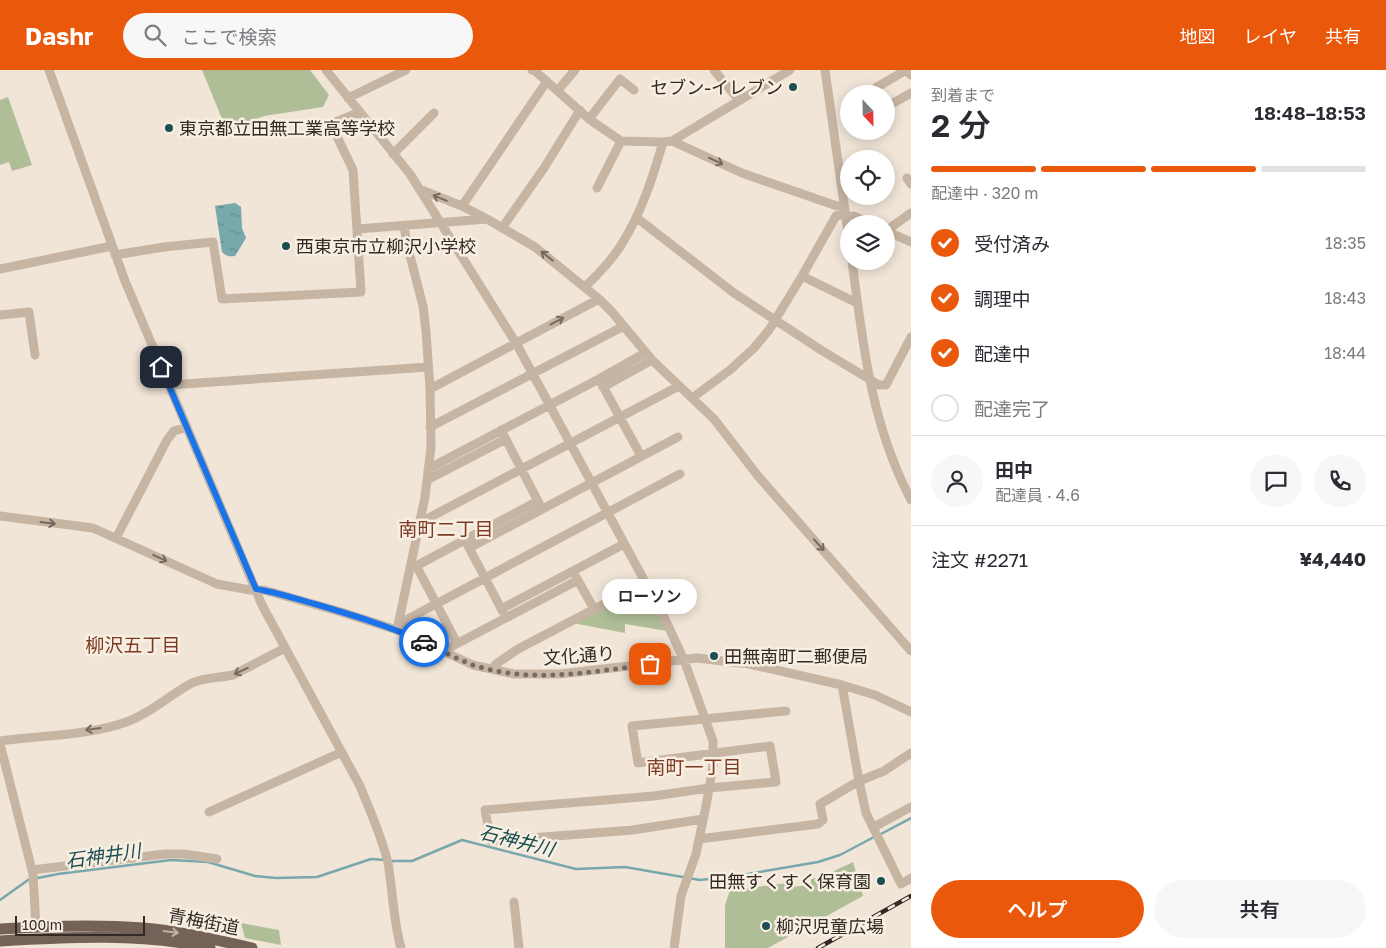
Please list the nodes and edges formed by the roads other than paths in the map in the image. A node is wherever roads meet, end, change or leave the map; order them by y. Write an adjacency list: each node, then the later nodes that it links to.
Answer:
1 (49, 70): 41 (street)
2 (326, 70): 15 (street)
3 (406, 70): 15 (street)
4 (532, 70): 10 (street)
5 (576, 70): 12 (street)
6 (714, 70): 16 (street)
7 (790, 70): 16 (street)
8 (825, 70): 28 (street)
9 (911, 75): 11 (street)
10 (547, 81): 12 (street); 27 (street)
11 (880, 85)
12 (558, 90): 18 (street)
13 (634, 90): 21 (street)
14 (911, 93): 17 (street)
15 (348, 98): 19 (street)
16 (739, 100): 23 (street)
17 (895, 102)
18 (580, 110): 21 (street); 37 (street)
19 (360, 112): 24 (street); 38 (street)
20 (434, 113): 24 (street)
21 (589, 118): 22 (street)
22 (621, 141): 23 (street); 25 (street)
23 (667, 141): 28 (street, one-way to 28); 32 (street)
24 (393, 154): 26 (street)
25 (597, 188)
26 (419, 189): 27 (street, one-way to 26); 34 (street)
27 (462, 206): 33 (street)
28 (843, 211): 30 (street); 31 (street); 44 (street)
29 (911, 213): 35 (street)
30 (844, 215)
31 (852, 215)
32 (637, 218): 45 (street); 49 (street)
33 (487, 219): 34 (street); 37 (street)
34 (440, 224): 36 (street); 52 (street)
35 (895, 225)
36 (404, 226): 38 (street); 55 (street)
37 (502, 228): 45 (street, one-way to 37)
38 (357, 229): 41 (street)
39 (895, 235): 40 (street)
40 (911, 242)
41 (114, 250): 42 (street); 59 (street)
42 (0, 269)
43 (853, 270): 47 (street)
44 (802, 276): 47 (street); 49 (street)
45 (585, 287): 46 (street)
46 (599, 299): 50 (street); 52 (street, one-way to 46)
47 (857, 303): 57 (street)
48 (0, 315): 53 (street)
49 (775, 320): 57 (street); 62 (street)
50 (624, 326): 54 (street); 56 (street)
51 (911, 337): 57 (street)
52 (516, 343): 56 (street); 61 (street)
53 (34, 355)
54 (649, 357): 58 (street); 60 (street)
55 (428, 367): 59 (street); 61 (street)
56 (533, 375): 63 (street); 66 (street)
57 (870, 380): 77 (street)
58 (601, 383): 63 (street); 64 (street)
59 (169, 385): 65 (street)
60 (679, 386): 62 (street); 64 (street)
61 (430, 388): 66 (street)
62 (692, 398): 99 (street, one-way to 99)
63 (549, 405): 67 (street); 70 (street)
64 (621, 417): 70 (street); 71 (street)
65 (187, 427): 82 (street); 90 (street)
66 (430, 428): 72 (street)
67 (501, 430): 69 (street); 72 (street)
68 (678, 437): 71 (street)
69 (506, 439): 73 (street); 75 (street)
70 (570, 444): 73 (street); 76 (street)
71 (641, 456): 76 (street)
72 (428, 469): 75 (street)
73 (521, 469): 78 (street); 81 (street)
74 (680, 474): 79 (street)
75 (427, 480): 81 (street)
76 (591, 482): 78 (street); 79 (street)
77 (911, 500)
78 (540, 505): 83 (street)
79 (607, 513): 84 (street); 87 (street)
80 (0, 516): 82 (street, 文化通り, one-way to 82)
81 (419, 523): 85 (street)
82 (116, 538): 90 (street, 文化通り, one-way to 90)
83 (466, 544): 85 (street); 87 (street)
84 (624, 544): 86 (street); 89 (street)
85 (413, 565): 91 (street); 95 (street)
86 (573, 571): 88 (street); 92 (street)
87 (485, 578): 91 (street); 92 (street)
88 (578, 580): 93 (street); 94 (street)
89 (644, 583): 93 (street); 100 (street)
90 (256, 589): 95 (street, 文化通り); 97 (street)
91 (436, 605): 95 (street); 96 (street)
92 (502, 609): 94 (street)
93 (594, 609): 101 (street)
94 (506, 617): 96 (street)
95 (397, 630): 98 (street, 文化通り)
96 (457, 643): 98 (street)
97 (285, 648): 106 (street, one-way to 106); 107 (street)
98 (443, 651): 101 (street, 文化通り)
99 (911, 651)
100 (684, 660): 101 (street, 文化通り); 102 (street, 文化通り); 105 (street)
101 (492, 669)
102 (842, 685): 104 (street, 文化通り); 110 (street)
103 (786, 711): 105 (street)
104 (911, 712)
105 (705, 718): 108 (street); 108 (street)
106 (0, 742): 118 (street)
107 (342, 752): 113 (street); 127 (street)
108 (713, 753): 111 (street); 111 (street)
109 (911, 753): 110 (street)
110 (859, 781): 115 (street); 116 (street)
111 (709, 788): 114 (street); 114 (street)
112 (911, 807): 115 (street)
113 (209, 812)
114 (703, 819): 116 (street)
115 (874, 827): 119 (street)
116 (699, 839): 129 (street)
117 (217, 859): 118 (street)
118 (32, 872): 121 (street)
119 (911, 878)
120 (514, 902): 128 (street)
121 (36, 927): 122 (main road, 青梅街道); 126 (main road, 青梅街道, one-way to 126)
122 (0, 928)
123 (0, 941): 124 (main road, 青梅街道)
124 (127, 943): 125 (main road, 青梅街道)
125 (210, 948)
126 (252, 948)
127 (401, 948)
128 (519, 948)
129 (674, 948)

